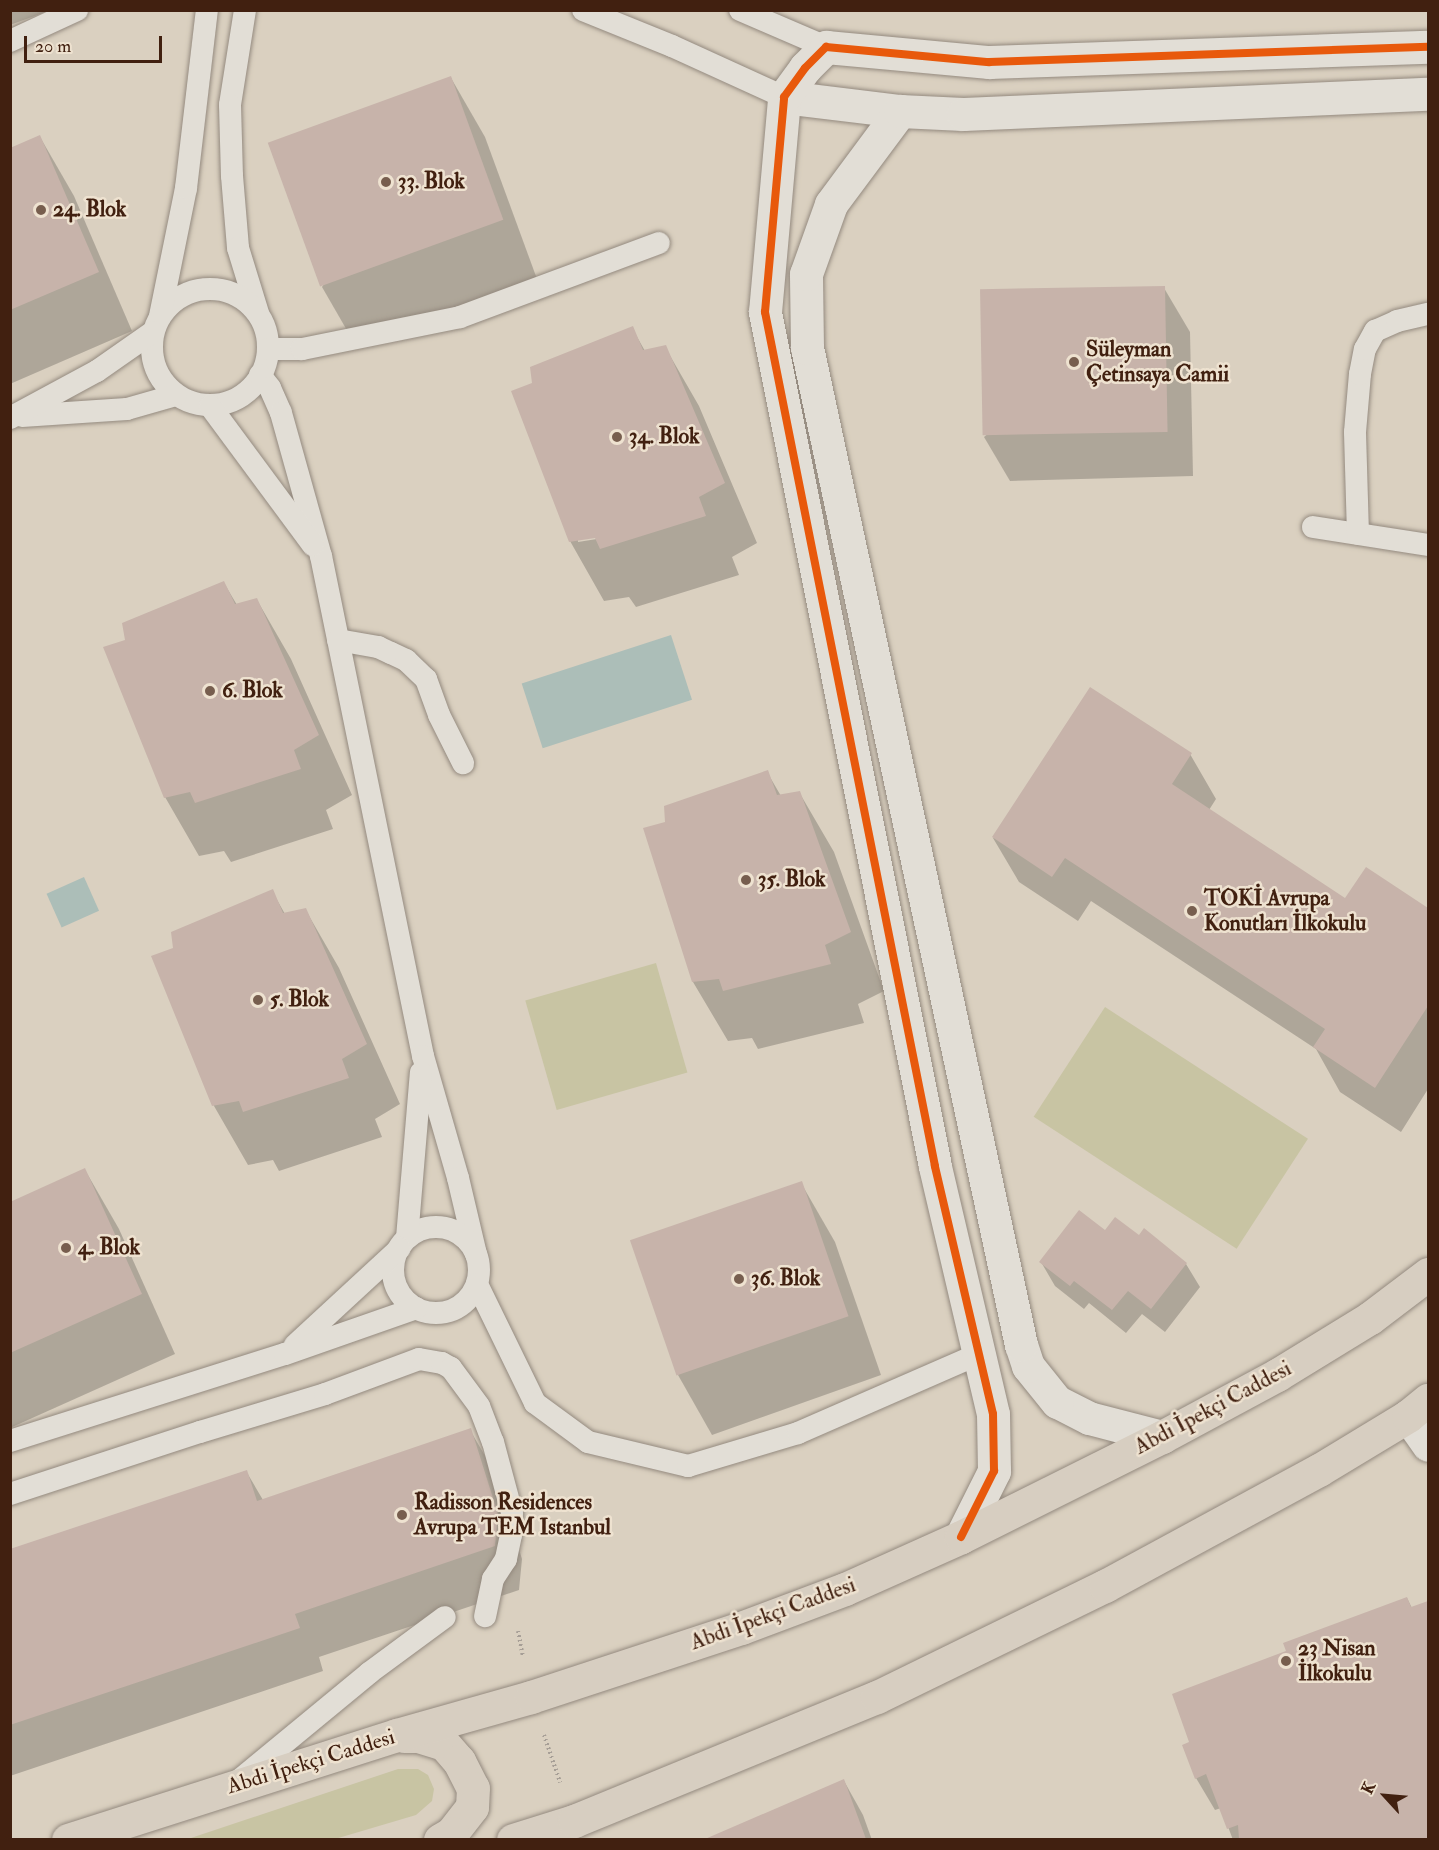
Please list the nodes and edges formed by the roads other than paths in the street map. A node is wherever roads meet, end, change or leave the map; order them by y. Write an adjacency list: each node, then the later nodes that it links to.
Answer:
1 (77, 10): 6 (lane)
2 (207, 10): 15 (lane)
3 (246, 10): 13 (lane)
4 (583, 10): 10 (lane)
5 (740, 10): 7 (lane)
6 (10, 41)
7 (826, 47): 8 (street); 10 (street)
8 (1428, 47)
9 (1428, 94): 11 (street)
10 (784, 97): 11 (street); 35 (street)
11 (900, 111): 33 (street)
12 (659, 243): 16 (lane)
13 (258, 314): 15 (lane); 16 (lane)
14 (1428, 314): 22 (lane)
15 (157, 324): 18 (lane); 20 (lane)
16 (268, 349): 17 (lane)
17 (260, 375): 19 (lane); 24 (lane)
18 (176, 395): 19 (lane); 20 (lane)
19 (210, 406): 24 (lane)
20 (13, 417)
21 (1313, 527): 22 (lane)
22 (1358, 534): 23 (lane)
23 (1428, 545)
24 (321, 556): 25 (lane)
25 (338, 640): 26 (lane); 27 (lane)
26 (463, 763)
27 (423, 1056): 28 (lane); 29 (lane)
28 (403, 1244): 29 (lane); 32 (lane); 34 (lane)
29 (476, 1254): 31 (lane)
30 (1428, 1274): 37 (main road, Abdi İpekçi Caddesi)
31 (477, 1284): 32 (lane); 35 (lane)
32 (416, 1308): 34 (lane)
33 (1021, 1345): 35 (street); 37 (street)
34 (285, 1353): 38 (lane)
35 (979, 1354): 41 (street)
36 (1418, 1408): 39 (street); 48 (main road)
37 (1162, 1437): 41 (main road, Abdi İpekçi Caddesi)
38 (10, 1441)
39 (1428, 1445)
40 (10, 1494): 42 (lane)
41 (961, 1537): 44 (main road, Abdi İpekçi Caddesi)
42 (485, 1616)
43 (445, 1617): 45 (lane)
44 (397, 1736): 45 (main road, Abdi İpekçi Caddesi); 47 (main road)
45 (230, 1787): 46 (main road, Abdi İpekçi Caddesi)
46 (68, 1839)
47 (440, 1839)
48 (513, 1839)

